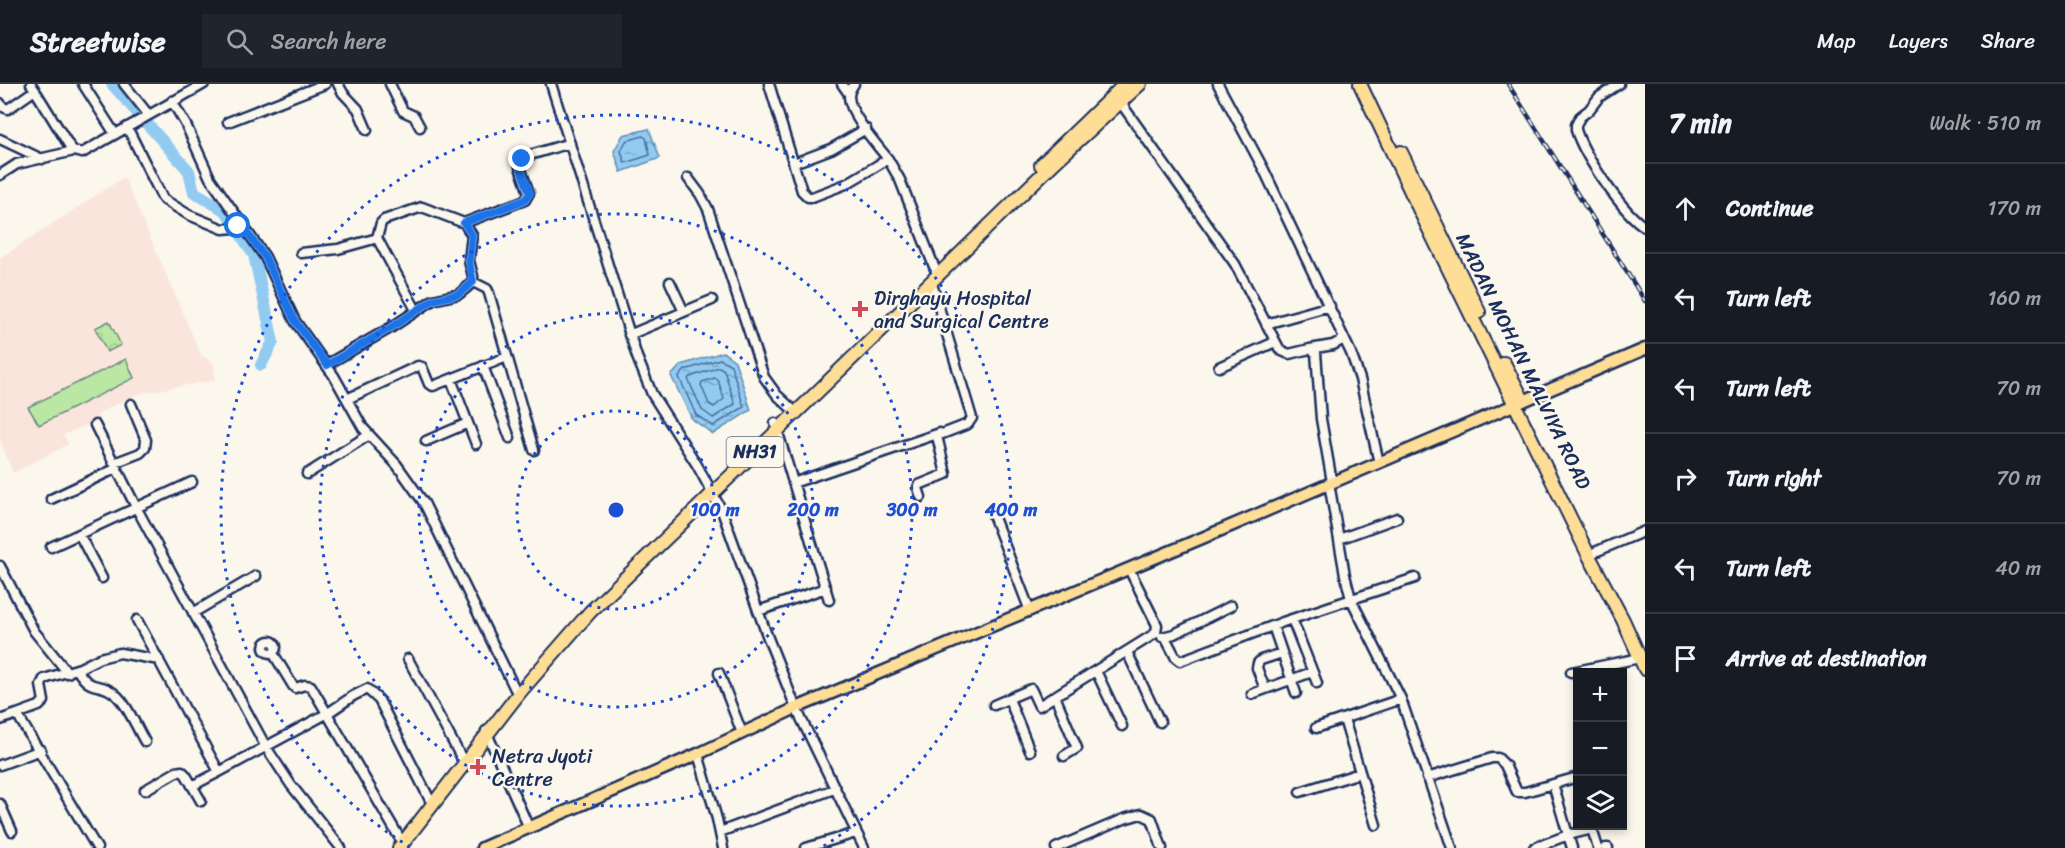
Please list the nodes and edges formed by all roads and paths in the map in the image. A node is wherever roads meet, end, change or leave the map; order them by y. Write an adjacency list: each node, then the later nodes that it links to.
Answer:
1 (83, 84): 30 (street)
2 (124, 84): 24 (street)
3 (185, 84): 19 (street)
4 (204, 84): 19 (street)
5 (325, 84): 25 (street)
6 (338, 84): 29 (street)
7 (390, 84): 27 (street)
8 (551, 84): 32 (street)
9 (769, 84): 36 (street)
10 (842, 84): 20 (street)
11 (854, 84): 20 (street)
12 (1125, 84): 21 (highway, NH31)
13 (1140, 84): 21 (highway, NH31)
14 (1218, 84): 49 (street)
15 (1360, 84): 64 (highway)
16 (1368, 84): 64 (highway, MADAN MOHAN MALVIYA ROAD)
17 (1619, 84): 41 (street)
18 (33, 87): 23 (street); 33 (street)
19 (189, 93): 22 (street)
20 (849, 94): 28 (street)
21 (1117, 98): 44 (highway, NH31); 47 (highway, NH31); 52 (street)
22 (172, 101): 24 (street); 40 (street)
23 (0, 103)
24 (147, 115): 26 (street)
25 (228, 122)
26 (127, 127): 30 (street); 40 (street)
27 (420, 127)
28 (866, 129): 34 (street); 36 (street)
29 (367, 130)
30 (115, 134): 33 (street)
31 (0, 139): 35 (street)
32 (570, 143): 39 (street); 53 (street)
33 (74, 151): 35 (street)
34 (888, 159): 36 (street); 44 (street)
35 (42, 160): 37 (street)
36 (794, 163)
37 (0, 175)
38 (688, 178): 66 (street)
39 (464, 223): 42 (street); 45 (street)
40 (238, 226): 59 (street)
41 (1645, 227)
42 (377, 238): 43 (street); 50 (street)
43 (301, 253)
44 (935, 269): 66 (highway, NH31)
45 (473, 282): 50 (street); 58 (street)
46 (670, 282): 51 (street)
47 (932, 284): 69 (highway, NH31); 70 (street)
48 (712, 300): 51 (street)
49 (1330, 306): 52 (street); 54 (street)
50 (416, 309): 59 (street)
51 (684, 312): 53 (street)
52 (1266, 324): 55 (street)
53 (629, 335): 82 (street)
54 (1344, 339): 56 (street); 76 (street)
55 (1275, 342): 56 (street); 61 (street)
56 (1310, 349): 81 (street)
57 (1645, 349): 64 (main road)
58 (507, 357): 60 (street); 75 (street)
59 (327, 365): 63 (street)
60 (483, 366): 62 (street); 72 (street)
61 (1219, 367)
62 (452, 379): 63 (street); 67 (street)
63 (347, 399): 71 (street)
64 (1520, 402): 76 (main road); 92 (highway, MADAN MOHAN MALVIYA ROAD); 115 (highway)
65 (131, 404): 77 (street)
66 (791, 408): 69 (highway, NH31)
67 (468, 423): 73 (street); 74 (street)
68 (95, 425): 77 (street)
69 (776, 427): 80 (street); 82 (highway, NH31)
70 (940, 434): 80 (street); 83 (street)
71 (369, 435): 78 (street); 124 (street)
72 (510, 438)
73 (426, 441)
74 (477, 444)
75 (534, 450)
76 (1379, 463): 81 (main road)
77 (116, 466): 84 (street); 85 (street)
78 (308, 474)
79 (192, 482): 85 (street)
80 (793, 483): 98 (street)
81 (1331, 483): 90 (street); 94 (main road)
82 (711, 488): 103 (street); 124 (highway, NH31); 140 (highway, NH31)
83 (921, 497)
84 (51, 499)
85 (136, 507): 89 (street); 104 (street)
86 (993, 515): 102 (street)
87 (1397, 518): 90 (street)
88 (1645, 531): 92 (street)
89 (79, 534): 91 (street); 96 (street)
90 (1339, 539): 99 (street)
91 (51, 547)
92 (1595, 552): 115 (highway, MADAN MOHAN MALVIYA ROAD)
93 (0, 566): 120 (street)
94 (1129, 569): 102 (main road); 108 (street)
95 (256, 576): 104 (street)
96 (102, 578)
97 (1414, 578): 99 (street)
98 (826, 588): 100 (street); 103 (street)
99 (1351, 599): 105 (street); 130 (street)
100 (830, 600)
101 (1232, 606): 109 (street)
102 (1030, 611): 132 (main road)
103 (758, 612): 132 (street)
104 (193, 613): 143 (street)
105 (1292, 619): 107 (street); 118 (street)
106 (137, 620): 114 (street)
107 (1273, 626): 109 (street); 112 (street)
108 (1157, 630): 109 (street); 110 (street)
109 (1165, 637)
110 (1127, 652): 117 (street); 137 (street)
111 (273, 653): 133 (street)
112 (1282, 653): 122 (street); 125 (street)
113 (408, 659): 148 (street)
114 (159, 660): 116 (street); 150 (street)
115 (1644, 661): 119 (street)
116 (77, 669): 120 (street); 142 (street)
117 (1096, 671): 128 (street); 138 (street)
118 (1312, 672): 122 (street); 123 (street)
119 (1571, 672)
120 (68, 673): 134 (street)
121 (719, 673): 141 (street)
122 (1291, 679): 125 (street); 126 (street)
123 (1317, 683)
124 (514, 689): 140 (highway, NH31)
125 (1265, 689): 127 (street)
126 (1296, 693)
127 (1252, 694)
128 (1055, 696): 129 (street); 147 (street)
129 (1010, 699): 131 (street); 145 (street)
130 (1401, 699): 135 (street); 152 (street)
131 (994, 705)
132 (796, 708): 141 (main road); 156 (street)
133 (328, 713): 143 (street); 159 (street); 170 (street)
134 (17, 714): 136 (street); 144 (street)
135 (1344, 719): 139 (street); 151 (street)
136 (0, 720)
137 (1160, 722)
138 (1122, 726)
139 (1316, 728)
140 (486, 731): 148 (highway, NH31); 163 (street); 170 (highway, NH31)
141 (742, 733): 146 (main road)
142 (145, 742)
143 (266, 747): 150 (street); 172 (street)
144 (40, 750): 149 (street); 171 (street)
145 (1030, 751)
146 (698, 754): 163 (main road); 167 (street)
147 (1064, 756)
148 (461, 758): 159 (highway, NH31)
149 (0, 765)
150 (219, 772): 155 (street)
151 (1360, 773): 158 (street); 162 (street)
152 (1427, 778): 154 (street); 180 (street)
153 (1573, 778): 154 (street)
154 (1553, 784): 169 (street)
155 (192, 786): 157 (street); 160 (street)
156 (834, 789): 167 (street); 168 (street)
157 (145, 790)
158 (1299, 792)
159 (430, 800): 170 (highway, NH31)
160 (201, 801)
161 (0, 804): 166 (street)
162 (1376, 825)
163 (529, 828): 174 (main road)
164 (1584, 830): 169 (street)
165 (1593, 830): 183 (street)
166 (12, 831)
167 (720, 832): 175 (street)
168 (856, 833): 176 (street); 177 (street)
169 (1569, 836): 181 (street); 182 (street)
170 (399, 843): 173 (highway, NH31)
171 (97, 848)
172 (341, 848)
173 (390, 848)
174 (482, 848)
175 (723, 848)
176 (806, 848)
177 (864, 848)
178 (1056, 848): 179 (street)
179 (1162, 848)
180 (1452, 848)
181 (1534, 848)
182 (1572, 848)
183 (1598, 848)

